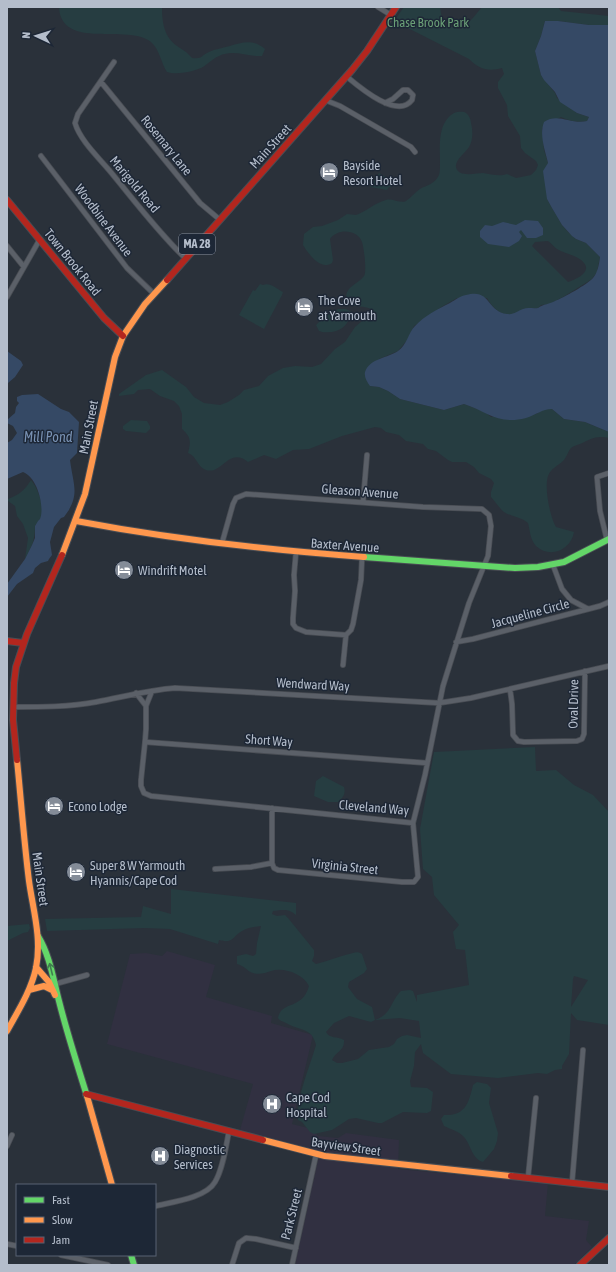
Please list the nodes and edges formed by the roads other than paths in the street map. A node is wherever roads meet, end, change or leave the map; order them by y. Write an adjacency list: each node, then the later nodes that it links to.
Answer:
1 (378, 7): 3 (street)
2 (396, 7): 3 (main road, Main Street / MA 28)
3 (391, 15): 5 (main road, Main Street / MA 28)
4 (114, 62): 6 (street)
5 (346, 76): 7 (main road, Main Street / MA 28); 8 (street)
6 (101, 82): 12 (street, Rosemary Lane); 15 (street, Marigold Road)
7 (325, 100): 9 (street); 12 (main road, Main Street / MA 28)
8 (385, 103): 8 (street)
9 (415, 152)
10 (41, 156): 17 (street, Woodbine Avenue)
11 (7, 200): 13 (main road, Town Brook Road)
12 (219, 219): 15 (main road, Main Street / MA 28)
13 (40, 239): 16 (street); 19 (main road, Town Brook Road)
14 (7, 246): 16 (street)
15 (185, 258): 17 (main road, Main Street / MA 28)
16 (24, 267): 18 (street)
17 (153, 293): 19 (main road, Main Street / MA 28)
18 (7, 297)
19 (123, 336): 24 (main road, Main Street / MA 28)
20 (367, 455): 22 (street)
21 (609, 473): 25 (street)
22 (363, 502): 23 (street, Gleason Avenue); 26 (street, Gleason Avenue)
23 (482, 510): 30 (street, Cleveland Way)
24 (76, 521): 26 (main road, Baxter Avenue); 36 (main road, Main Street / MA 28)
25 (608, 540): 29 (main road, Baxter Avenue)
26 (222, 543): 27 (main road, Baxter Avenue)
27 (296, 552): 28 (main road, Baxter Avenue); 33 (street)
28 (362, 558): 30 (main road, Baxter Avenue); 33 (street)
29 (553, 565): 30 (main road, Baxter Avenue); 32 (street)
30 (483, 566): 35 (street, Cleveland Way)
31 (609, 602): 32 (street, Jacqueline Circle)
32 (588, 609): 35 (street, Jacqueline Circle)
33 (346, 635): 37 (street)
34 (7, 641): 36 (main road)
35 (456, 642): 43 (street, Cleveland Way)
36 (23, 644): 45 (main road, Main Street / MA 28)
37 (343, 665)
38 (609, 666): 39 (street, Wendward Way)
39 (585, 670): 40 (street, Wendward Way); 40 (street, Oval Drive)
40 (510, 689): 43 (street, Wendward Way)
41 (152, 691): 42 (street, Wendward Way); 43 (street, Wendward Way); 44 (street)
42 (136, 693): 44 (street); 45 (street, Wendward Way)
43 (439, 702): 47 (street, Cleveland Way)
44 (146, 706): 46 (street)
45 (13, 707): 52 (main road, Main Street / MA 28)
46 (145, 742): 47 (street, Short Way); 48 (street, Cleveland Way)
47 (427, 762): 49 (street, Cleveland Way)
48 (272, 808): 49 (street, Cleveland Way); 50 (street)
49 (414, 823): 50 (street, Virginia Street)
50 (272, 863): 51 (street)
51 (215, 869)
52 (38, 936): 53 (main road, Main Street / MA 28); 55 (main road, Main Street, one-way to 52)
53 (36, 967): 56 (main road, MA 28); 57 (main road, Main Street)
54 (87, 975): 55 (street)
55 (55, 984): 58 (main road, Main Street)
56 (29, 990): 57 (main road); 59 (main road, MA 28)
57 (52, 990): 58 (main road, Main Street)
58 (59, 1003): 61 (main road, Main Street)
59 (7, 1031)
60 (584, 1050): 68 (street)
61 (86, 1094): 63 (main road, Bayview Street); 69 (main road, Main Street)
62 (536, 1098): 67 (street)
63 (229, 1131): 66 (main road, Bayview Street); 71 (street)
64 (12, 1136): 65 (street)
65 (7, 1146)
66 (316, 1155): 67 (main road, Bayview Street); 73 (street, Park Street)
67 (528, 1178): 68 (main road, Bayview Street)
68 (572, 1183): 70 (main road, Bayview Street)
69 (112, 1184)
70 (609, 1187)
71 (156, 1206)
72 (609, 1238): 78 (main road)
73 (296, 1248): 76 (street, Park Street); 77 (street)
74 (66, 1256): 75 (street)
75 (108, 1265)
76 (232, 1265)
77 (292, 1265)
78 (580, 1265)

